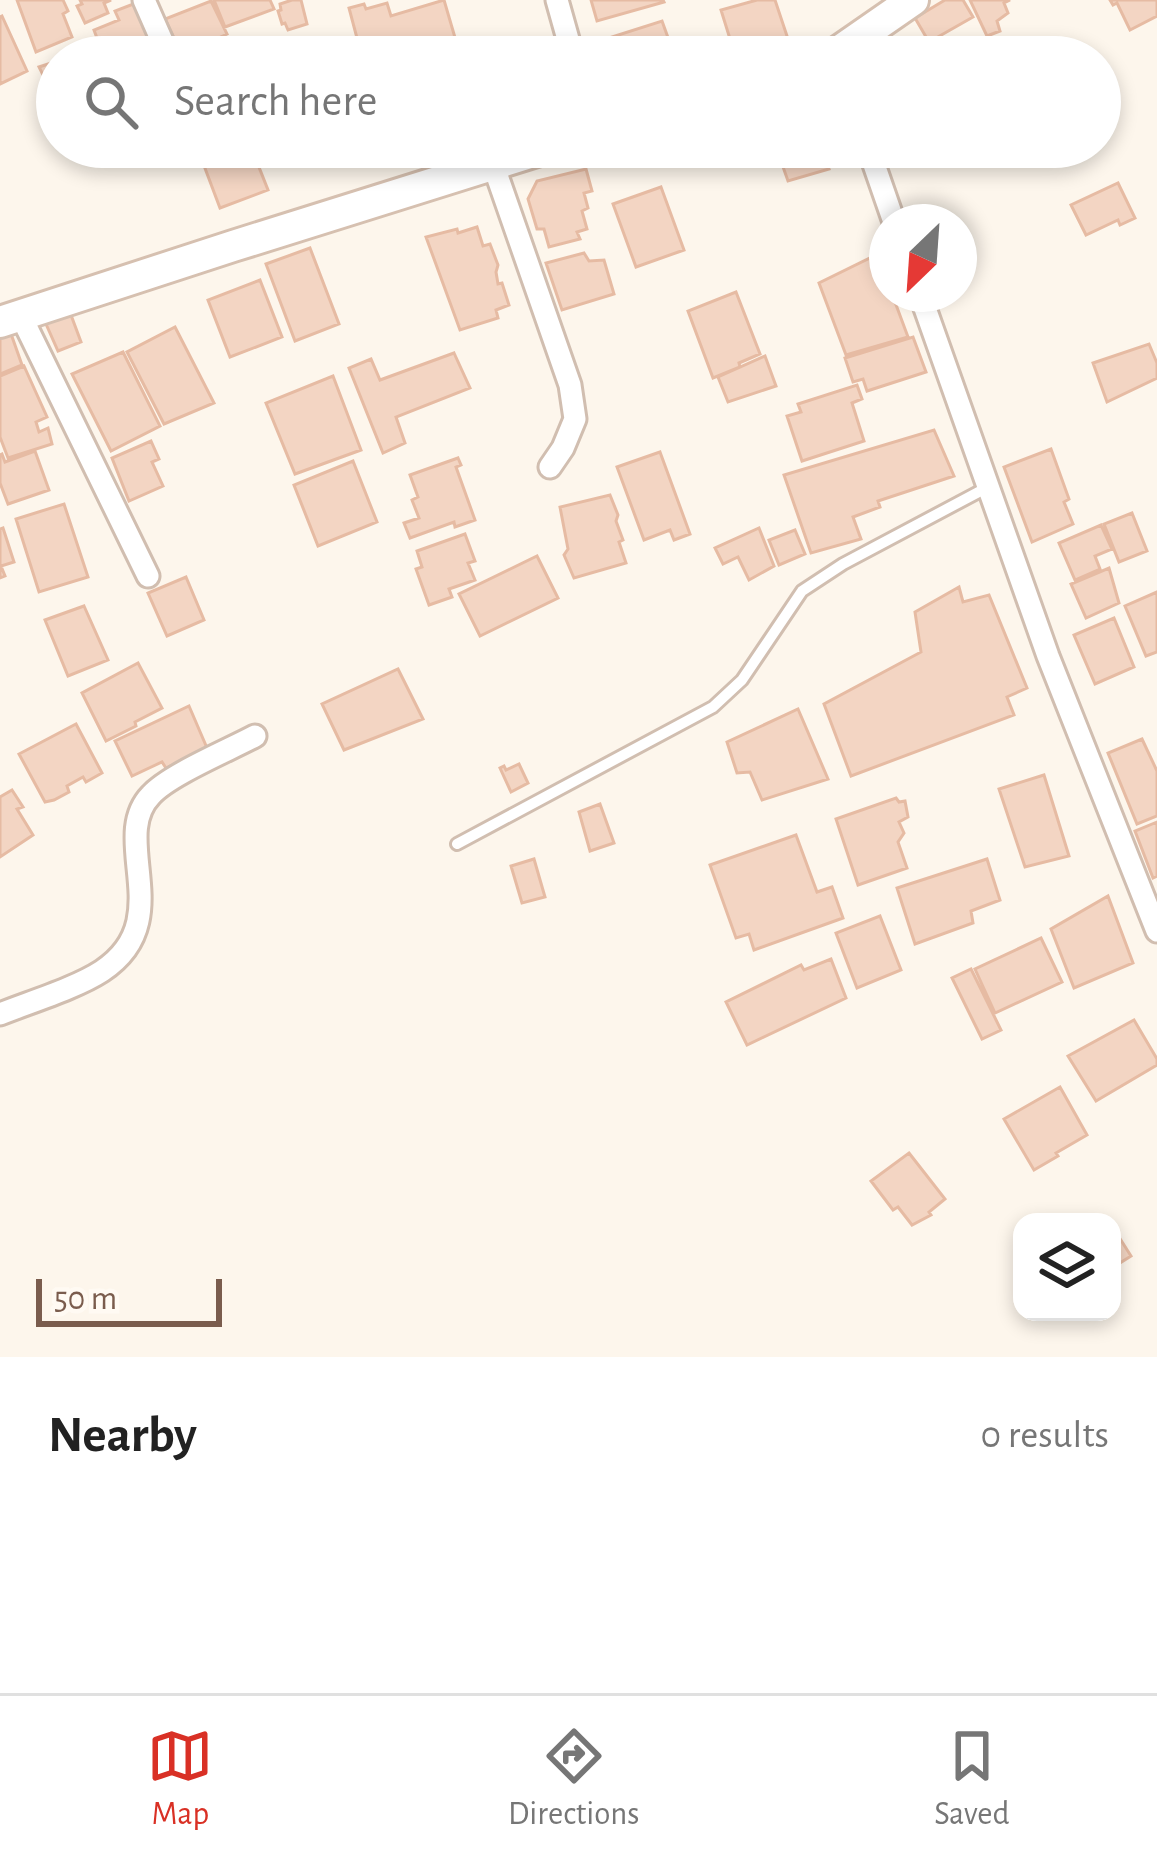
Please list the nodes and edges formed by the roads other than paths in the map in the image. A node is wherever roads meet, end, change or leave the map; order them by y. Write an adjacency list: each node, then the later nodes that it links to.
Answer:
1 (144, 0): 4 (street)
2 (557, 0): 5 (street)
3 (913, 0): 6 (street)
4 (160, 36)
5 (567, 36)
6 (861, 36)
7 (480, 168): 12 (street)
8 (494, 168): 13 (street)
9 (875, 168): 10 (street)
10 (888, 204)
11 (926, 312): 14 (street)
12 (10, 319): 15 (street)
13 (550, 467)
14 (988, 488): 17 (lane); 18 (street)
15 (148, 576)
16 (255, 736): 20 (street)
17 (457, 844)
18 (1152, 905): 19 (street)
19 (1157, 931)
20 (0, 1014)

